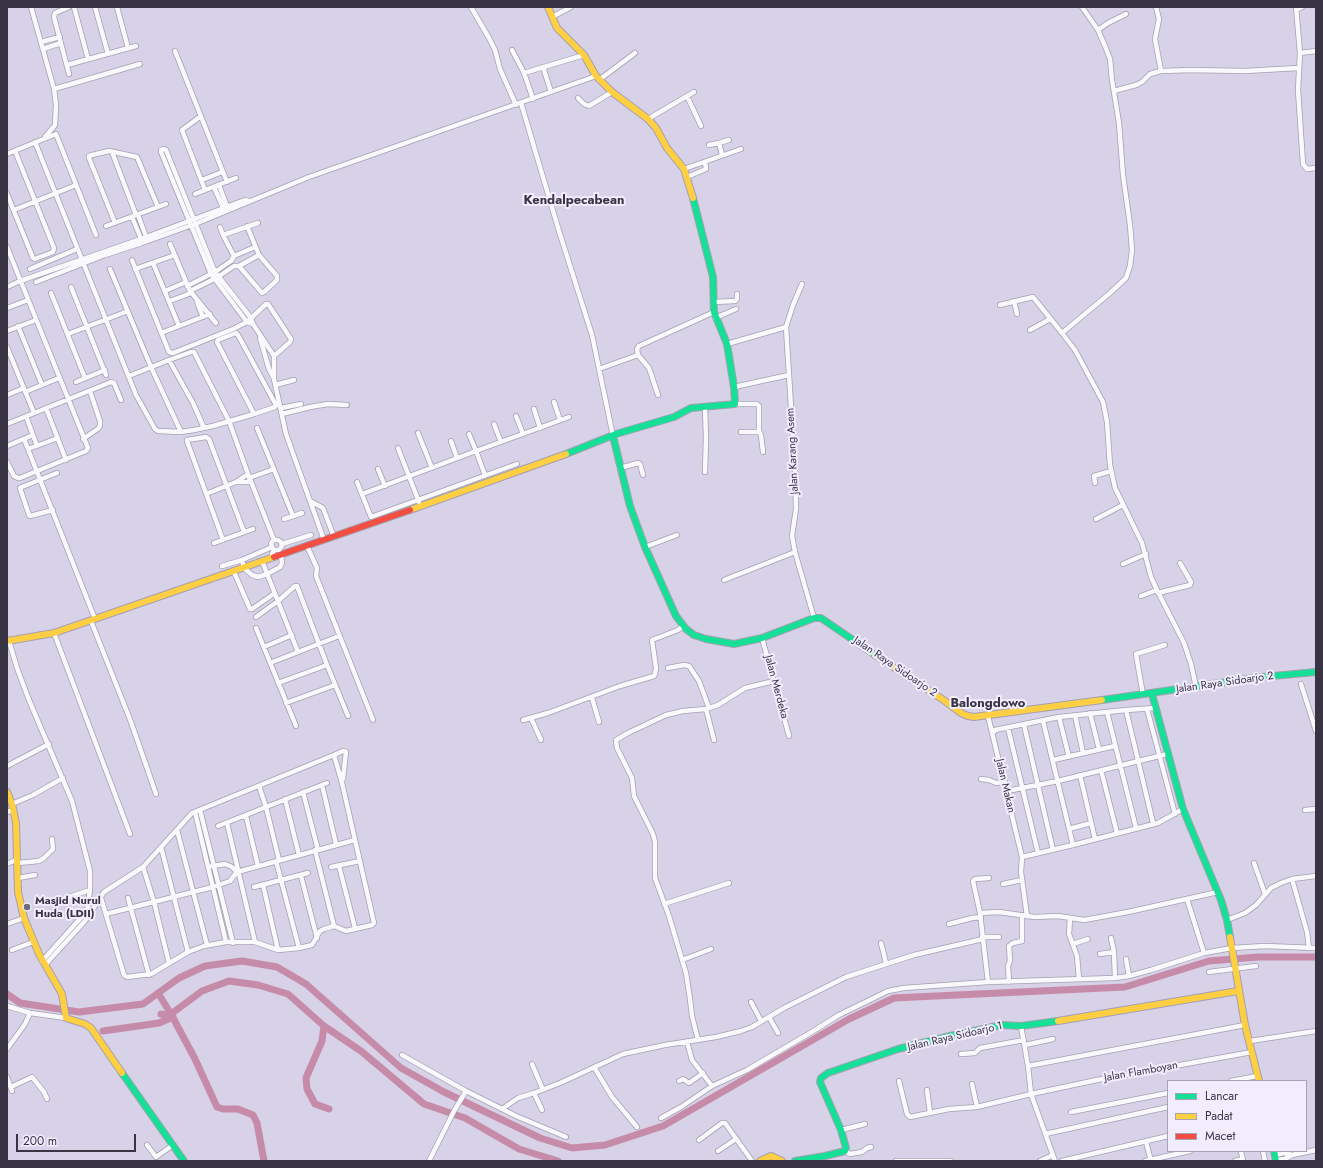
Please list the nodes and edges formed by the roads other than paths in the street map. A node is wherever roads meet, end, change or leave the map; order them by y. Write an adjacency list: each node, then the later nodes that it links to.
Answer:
1 (31, 7): 17 (street)
2 (69, 7): 16 (street)
3 (74, 7): 29 (street)
4 (95, 7): 27 (street)
5 (117, 7): 20 (street)
6 (471, 7): 46 (street)
7 (548, 7): 14 (street)
8 (571, 7): 14 (street)
9 (1082, 7): 15 (street)
10 (1156, 7): 34 (street)
11 (1302, 7): 12 (street)
12 (1296, 8): 26 (street)
13 (1126, 14): 15 (street)
14 (552, 17): 28 (street)
15 (1098, 30): 39 (street)
16 (60, 37): 17 (street); 18 (street)
17 (41, 42): 21 (street)
18 (61, 43): 21 (street); 31 (street)
19 (136, 46): 20 (street)
20 (128, 48): 27 (street)
21 (43, 49): 38 (street)
22 (512, 50): 35 (street)
23 (175, 51): 47 (street)
24 (1316, 51): 26 (street)
25 (635, 53): 37 (street)
26 (1300, 53): 33 (street)
27 (108, 54): 29 (street)
28 (584, 55): 32 (street); 37 (street)
29 (88, 59): 31 (street)
30 (140, 64): 38 (street)
31 (67, 65): 36 (street)
32 (543, 66): 35 (street); 40 (street)
33 (1298, 68): 34 (street); 61 (street)
34 (1161, 71): 39 (street)
35 (524, 73): 45 (street)
36 (69, 74)
37 (598, 78): 40 (street); 41 (street)
38 (54, 89): 50 (street)
39 (1114, 91): 142 (street)
40 (551, 92): 45 (street)
41 (612, 92): 44 (street); 48 (street)
42 (694, 92): 43 (street)
43 (687, 96): 48 (street); 49 (street)
44 (578, 98)
45 (533, 99): 46 (street)
46 (518, 104): 78 (street); 151 (street)
47 (200, 116): 63 (street); 66 (street)
48 (648, 119): 62 (street)
49 (700, 126)
50 (42, 140): 52 (street); 69 (street)
51 (729, 140): 53 (street)
52 (35, 142): 56 (street); 72 (street)
53 (719, 143): 54 (street); 59 (street)
54 (709, 146)
55 (741, 148): 59 (street)
56 (15, 151): 58 (street); 75 (street)
57 (112, 152): 77 (street); 80 (street); 82 (street)
58 (7, 154)
59 (722, 156): 60 (street)
60 (705, 162): 62 (street); 64 (street)
61 (1316, 168)
62 (684, 169): 64 (street)
63 (222, 172): 66 (street); 67 (street)
64 (687, 176): 119 (street)
65 (236, 178): 67 (street)
66 (202, 180): 71 (street)
67 (227, 182): 68 (street)
68 (219, 184): 70 (street); 78 (street)
69 (76, 185): 72 (street); 87 (street)
70 (214, 187): 71 (street); 78 (street)
71 (205, 190): 74 (street)
72 (55, 193): 75 (street); 94 (street)
73 (7, 194): 79 (street)
74 (195, 194)
75 (35, 202): 79 (street); 79 (street)
76 (166, 204): 77 (street)
77 (158, 207): 80 (street)
78 (226, 209): 81 (street)
79 (14, 210)
80 (136, 216): 82 (street); 89 (street); 90 (street)
81 (192, 222): 81 (street); 89 (street); 105 (street)
82 (115, 223): 84 (street)
83 (258, 223): 85 (street)
84 (106, 226)
85 (247, 226): 88 (street); 93 (street)
86 (220, 227): 88 (street)
87 (96, 235)
88 (223, 235): 97 (street)
89 (147, 239): 90 (street)
90 (142, 241): 99 (street)
91 (170, 244): 95 (street)
92 (7, 247): 106 (street)
93 (255, 247): 96 (street); 97 (street)
94 (77, 249): 99 (street); 102 (street)
95 (175, 255): 100 (street); 111 (street)
96 (259, 255): 101 (street); 101 (street)
97 (234, 256): 101 (street)
98 (132, 260): 104 (street)
99 (83, 262): 106 (street); 107 (street); 129 (street)
100 (154, 263): 104 (street); 112 (street)
101 (235, 264): 105 (street)
102 (30, 269)
103 (110, 269): 123 (street)
104 (135, 269): 141 (street)
105 (214, 276): 111 (street); 128 (street); 132 (street)
106 (20, 281): 109 (street); 116 (street)
107 (36, 282)
108 (802, 284): 138 (street, Jalan Karang Asem)
109 (7, 287)
110 (70, 287): 136 (street)
111 (189, 288): 112 (street); 115 (street); 117 (street)
112 (165, 291): 117 (street)
113 (51, 293): 143 (street)
114 (737, 294): 119 (street)
115 (197, 299): 124 (street); 127 (street)
116 (28, 300): 121 (street); 131 (street)
117 (170, 301): 137 (street)
118 (1014, 301): 120 (street); 125 (street); 130 (street)
119 (714, 302): 126 (street)
120 (1000, 305)
121 (7, 308)
122 (736, 309): 126 (street)
123 (128, 311): 129 (street); 150 (street)
124 (210, 314): 127 (street); 133 (street)
125 (1017, 314)
126 (714, 315): 145 (street); 147 (street)
127 (203, 317): 137 (street)
128 (251, 318): 132 (street); 134 (street); 148 (street)
129 (106, 319): 136 (street); 153 (street)
130 (1050, 319): 139 (street); 142 (street)
131 (36, 320): 135 (street); 154 (street)
132 (247, 322): 134 (street); 141 (street)
133 (216, 323)
134 (253, 324): 144 (street)
135 (18, 326): 140 (street); 159 (street)
136 (87, 326): 143 (street); 155 (street)
137 (179, 326): 141 (street)
138 (786, 327): 145 (street); 152 (street, Jalan Karang Asem)
139 (1030, 330)
140 (7, 331)
141 (161, 333)
142 (1062, 333): 216 (street)
143 (68, 334): 155 (street)
144 (260, 336): 148 (street); 156 (street)
145 (726, 344): 161 (street)
146 (7, 346): 162 (street)
147 (638, 355): 151 (street); 164 (street)
148 (274, 356): 156 (street)
149 (169, 360): 150 (street); 185 (street); 186 (street)
150 (150, 367): 153 (street); 190 (street)
151 (599, 369): 196 (street)
152 (789, 375): 161 (street); 253 (street, Jalan Karang Asem)
153 (129, 376): 190 (street)
154 (59, 378): 159 (street); 166 (street)
155 (85, 378): 158 (street)
156 (274, 379): 160 (street)
157 (294, 380): 160 (street)
158 (76, 382)
159 (42, 385): 162 (street)
160 (275, 385): 174 (street)
161 (734, 387): 170 (street)
162 (24, 390): 165 (street); 176 (street)
163 (90, 391): 166 (street); 167 (street); 199 (street)
164 (658, 394)
165 (7, 395)
166 (68, 400): 173 (street); 199 (street)
167 (121, 400)
168 (554, 402): 182 (street)
169 (301, 404): 174 (street)
170 (735, 404): 172 (street); 189 (street)
171 (347, 405): 178 (street)
172 (705, 407): 196 (street); 217 (street)
173 (46, 408): 176 (street); 197 (street)
174 (281, 408): 178 (street)
175 (534, 409): 188 (street)
176 (34, 413): 179 (street)
177 (254, 414): 177 (street); 185 (street)
178 (282, 414): 231 (street)
179 (26, 416): 183 (street); 195 (street)
180 (516, 416): 194 (street)
181 (569, 417): 182 (street)
182 (560, 420): 188 (street)
183 (7, 424)
184 (494, 424): 201 (street)
185 (230, 425): 186 (street); 223 (street)
186 (204, 428): 190 (street)
187 (257, 428): 214 (street)
188 (540, 428): 194 (street)
189 (759, 431): 191 (street); 207 (street)
190 (180, 432)
191 (741, 432)
192 (418, 433): 212 (street)
193 (469, 434): 206 (street)
194 (523, 434): 201 (street)
195 (33, 435): 198 (street); 203 (street)
196 (612, 436): 213 (street); 232 (street)
197 (58, 438): 203 (street); 209 (street)
198 (24, 439): 202 (street); 205 (street)
199 (83, 439): 209 (street)
200 (450, 441): 208 (street)
201 (501, 442): 206 (street)
202 (7, 446)
203 (38, 446): 205 (street)
204 (398, 448): 222 (street)
205 (28, 449): 221 (street)
206 (476, 451): 208 (street); 219 (street)
207 (763, 452)
208 (457, 458): 212 (street)
209 (66, 460): 221 (street)
210 (7, 462): 221 (street)
211 (517, 464): 219 (street)
212 (432, 468): 222 (street)
213 (620, 468): 220 (street); 251 (street)
214 (274, 469): 223 (street); 236 (street)
215 (378, 469): 228 (street)
216 (1111, 471): 226 (street); 233 (street)
217 (705, 472)
218 (56, 473): 221 (street)
219 (485, 475): 232 (street)
220 (643, 475)
221 (39, 476): 234 (street); 234 (street)
222 (409, 476): 228 (street); 232 (street)
223 (250, 478): 224 (street); 224 (street); 246 (street)
224 (236, 482): 227 (street)
225 (357, 482): 230 (street)
226 (1095, 483)
227 (226, 486): 229 (street); 229 (street); 241 (street)
228 (385, 486): 230 (street)
229 (206, 494): 245 (street)
230 (362, 494): 239 (street)
231 (310, 501): 244 (street); 247 (street)
232 (419, 503): 239 (street)
233 (1123, 505): 238 (street); 255 (street)
234 (53, 510): 271 (street)
235 (302, 514): 236 (street)
236 (293, 516): 237 (street)
237 (284, 518)
238 (1096, 519)
239 (372, 520): 244 (street)
240 (253, 529): 241 (street)
241 (244, 532): 245 (street)
242 (311, 535): 249 (street)
243 (677, 535): 251 (street)
244 (334, 537): 247 (street)
245 (223, 540): 248 (street)
246 (274, 540): 249 (street); 252 (street)
247 (324, 540): 250 (street)
248 (214, 543)
249 (282, 545): 252 (street); 254 (street)
250 (308, 546): 254 (street); 276 (street)
251 (645, 547): 273 (street)
252 (272, 549): 256 (street); 257 (street)
253 (795, 552): 265 (street); 270 (street, Jalan Karang Asem)
254 (284, 554): 256 (street); 264 (street)
255 (1146, 554): 260 (street); 266 (street)
256 (272, 558): 258 (street)
257 (242, 560): 261 (street); 262 (street)
258 (262, 561): 262 (street); 264 (street)
259 (1180, 563): 266 (street)
260 (1123, 564)
261 (222, 566)
262 (244, 568): 263 (street); 264 (street)
263 (234, 572): 267 (street); 271 (street)
264 (267, 574): 267 (street)
265 (724, 580)
266 (1157, 592): 268 (street); 291 (street)
267 (276, 596): 269 (street); 275 (street); 279 (street)
268 (1141, 596)
269 (256, 617)
270 (814, 618): 278 (street); 308 (street, Jalan Raya Sidoarjo 2)
271 (93, 620): 274 (street); 348 (street)
272 (256, 628): 281 (street)
273 (680, 628): 278 (street); 294 (street)
274 (54, 633): 277 (street); 368 (street)
275 (292, 635): 281 (street); 282 (street)
276 (339, 636): 279 (street); 309 (street)
277 (8, 641): 321 (street)
278 (763, 641): 287 (street, Jalan Merdeka)
279 (319, 645): 282 (street); 284 (street)
280 (1165, 645): 292 (street)
281 (264, 647): 283 (street)
282 (298, 652): 283 (street)
283 (270, 663): 288 (street)
284 (326, 665): 288 (street); 290 (street)
285 (668, 668): 296 (street)
286 (1316, 672): 291 (street, Jalan Raya Sidoarjo 2)
287 (774, 681): 296 (street); 318 (street, Jalan Merdeka)
288 (278, 683): 295 (street)
289 (1301, 684): 303 (street)
290 (335, 685): 295 (street); 305 (street)
291 (1196, 688): 293 (street, Jalan Raya Sidoarjo 2)
292 (1143, 695): 293 (street, Jalan Raya Sidoarjo 2); 308 (street, Jalan Raya Sidoarjo 2)
293 (1152, 697): 297 (street)
294 (592, 698): 307 (street); 312 (street)
295 (286, 703): 314 (street)
296 (708, 708): 320 (street); 417 (street)
297 (1155, 708): 298 (street); 325 (street)
298 (1147, 709): 299 (street); 328 (street)
299 (1126, 710): 300 (street); 330 (street)
300 (1107, 712): 302 (street); 322 (street)
301 (1316, 712): 303 (street)
302 (1090, 713): 304 (street); 323 (street)
303 (1310, 714): 316 (street)
304 (1075, 715): 306 (street); 324 (street)
305 (348, 716)
306 (1059, 717): 311 (street); 327 (street)
307 (531, 718): 310 (street); 319 (street)
308 (989, 719): 317 (street, Jalan Makan)
309 (372, 720)
310 (523, 720)
311 (1043, 721): 313 (street); 329 (street)
312 (599, 722)
313 (1024, 725): 315 (street); 342 (street)
314 (296, 726)
315 (1008, 728): 317 (street); 344 (street)
316 (1316, 731)
317 (993, 733): 338 (street, Jalan Makan)
318 (789, 736)
319 (541, 740)
320 (714, 740)
321 (48, 744): 332 (street); 335 (street)
322 (1115, 746): 323 (street); 331 (street)
323 (1099, 749): 324 (street)
324 (1084, 753): 327 (street)
325 (1167, 754): 328 (street); 352 (street)
326 (334, 756): 340 (street); 340 (street); 343 (street)
327 (1069, 756): 329 (street)
328 (1160, 756): 330 (street); 358 (street)
329 (1053, 760): 337 (street)
330 (1138, 761): 331 (street); 362 (street)
331 (1120, 765): 333 (street); 364 (street)
332 (7, 766)
333 (1101, 770): 334 (street); 367 (street)
334 (1080, 775): 337 (street); 361 (street)
335 (63, 778): 350 (street); 407 (street)
336 (981, 779): 338 (street)
337 (1058, 781): 342 (street); 365 (street)
338 (1005, 782): 345 (street, Jalan Makan)
339 (327, 783): 341 (street)
340 (342, 783): 371 (street)
341 (322, 785): 347 (street); 372 (street)
342 (1038, 785): 344 (street); 376 (street)
343 (259, 786): 351 (street); 354 (street)
344 (1022, 788): 345 (street); 377 (street)
345 (1007, 791): 379 (street, Jalan Makan)
346 (7, 792): 350 (street)
347 (303, 792): 349 (street); 375 (street)
348 (156, 794)
349 (285, 799): 351 (street); 378 (street)
350 (13, 807): 356 (street); 381 (street)
351 (266, 807): 359 (street); 380 (street)
352 (1183, 809): 358 (street); 408 (street)
353 (1316, 809): 355 (street)
354 (200, 810): 357 (street); 385 (street)
355 (1305, 810)
356 (7, 812)
357 (195, 812): 366 (street); 389 (street)
358 (1175, 814): 362 (street)
359 (246, 816): 360 (street); 386 (street)
360 (227, 823): 363 (street); 391 (street)
361 (1091, 823): 365 (street); 370 (street)
362 (1152, 823): 364 (street)
363 (218, 826)
364 (1136, 828): 367 (street)
365 (1069, 829): 373 (street)
366 (177, 830): 374 (street); 409 (street)
367 (1117, 833): 370 (street)
368 (130, 834)
369 (52, 839): 381 (street)
370 (1095, 839): 373 (street)
371 (355, 840): 372 (street); 382 (street)
372 (336, 844): 375 (street)
373 (1073, 845): 376 (street)
374 (161, 847): 388 (street); 411 (street)
375 (316, 850): 378 (street); 428 (street)
376 (1053, 850): 377 (street)
377 (1038, 853): 379 (street)
378 (299, 854): 380 (street)
379 (1022, 857): 400 (street, Jalan Makan)
380 (277, 860): 386 (street); 399 (street)
381 (18, 861): 384 (street); 396 (street)
382 (360, 861): 387 (street); 429 (street)
383 (1254, 862): 410 (street)
384 (7, 864)
385 (213, 866): 389 (street); 391 (street); 403 (street)
386 (258, 866): 391 (street)
387 (339, 866): 390 (street); 429 (street)
388 (143, 867): 412 (street); 415 (street)
389 (208, 867): 405 (street)
390 (331, 867)
391 (238, 872): 403 (street); 437 (street)
392 (308, 873): 394 (street)
393 (36, 876): 396 (street)
394 (301, 876): 399 (street); 431 (street)
395 (1316, 876): 398 (street)
396 (18, 878): 423 (street)
397 (989, 878): 421 (street)
398 (1292, 879): 410 (street); 443 (street)
399 (281, 880): 404 (street); 442 (street)
400 (1022, 880): 402 (street); 422 (street, Jalan Makan)
401 (729, 883): 417 (street)
402 (1003, 884)
403 (218, 885): 405 (street); 438 (street)
404 (263, 885): 406 (street); 447 (street)
405 (213, 887): 409 (street); 436 (street)
406 (254, 887)
407 (90, 890): 416 (street); 418 (street)
408 (1218, 892): 414 (street); 425 (street)
409 (193, 893): 411 (street); 441 (street)
410 (1265, 894): 425 (street)
411 (173, 897): 415 (street); 449 (street)
412 (101, 898): 418 (street); 420 (street)
413 (128, 898): 419 (street)
414 (1187, 899): 424 (street); 451 (street)
415 (154, 902): 419 (street); 457 (street)
416 (51, 903)
417 (664, 904): 454 (street)
418 (93, 908): 455 (street)
419 (130, 908): 420 (street); 461 (street)
420 (106, 914): 461 (street)
421 (980, 915): 422 (street); 427 (street); 432 (street)
422 (1024, 916): 424 (street); 466 (street, Jalan Makan)
423 (24, 918): 426 (street); 435 (street)
424 (1070, 918): 440 (street)
425 (1227, 920): 448 (street)
426 (7, 924)
427 (950, 924)
428 (334, 926): 429 (street); 431 (street)
429 (355, 928)
430 (999, 937): 432 (street)
431 (317, 938): 442 (street)
432 (983, 938): 456 (street); 465 (street)
433 (1111, 938): 450 (street)
434 (1088, 939): 440 (street)
435 (34, 942): 446 (street); 455 (street)
436 (226, 942): 438 (street); 441 (street)
437 (255, 942): 438 (street); 447 (street)
438 (233, 943)
439 (881, 944): 456 (street)
440 (1073, 944): 464 (street)
441 (207, 945): 449 (street)
442 (299, 948): 447 (street)
443 (1309, 948): 444 (street); 448 (street)
444 (1316, 948)
445 (711, 949): 454 (street)
446 (12, 950)
447 (278, 950)
448 (1232, 950): 451 (street); 459 (street)
449 (188, 952): 457 (street)
450 (1114, 952): 452 (street); 463 (street)
451 (1204, 952): 462 (street)
452 (1100, 954)
453 (1126, 959): 462 (street)
454 (682, 960): 479 (street)
455 (44, 963): 471 (street)
456 (886, 963): 472 (street)
457 (169, 964): 461 (street)
458 (1256, 966): 459 (street)
459 (1235, 968): 460 (street); 467 (street)
460 (1210, 972)
461 (149, 975)
462 (1129, 976): 463 (street)
463 (1115, 978): 464 (street)
464 (1079, 979): 466 (street)
465 (988, 982): 466 (street); 497 (street)
466 (1009, 982)
467 (1238, 991): 474 (street); 475 (street, Jalan Raya Sidoarjo 1)
468 (751, 1002): 473 (street)
469 (7, 1006): 470 (street)
470 (30, 1013): 471 (street); 483 (street)
471 (65, 1014): 522 (street)
472 (769, 1017): 473 (street); 477 (street)
473 (761, 1021): 479 (street)
474 (1245, 1024): 481 (street); 488 (street)
475 (1022, 1026): 482 (street); 514 (street, Jalan Raya Sidoarjo 1)
476 (1316, 1031): 481 (street)
477 (778, 1032)
478 (1053, 1039): 482 (street)
479 (698, 1040): 480 (street)
480 (687, 1042): 489 (street); 490 (street)
481 (1250, 1042): 484 (street)
482 (1025, 1043): 485 (street); 488 (street)
483 (7, 1049)
484 (1252, 1052): 492 (street); 503 (street, Jalan Flamboyan)
485 (961, 1054)
486 (402, 1055): 500 (street)
487 (532, 1064): 498 (street)
488 (1028, 1066): 503 (street)
489 (594, 1067): 498 (street); 513 (street)
490 (703, 1073): 494 (street); 497 (street)
491 (7, 1077): 504 (street)
492 (1258, 1078): 493 (street)
493 (1239, 1080)
494 (679, 1081)
495 (899, 1081): 510 (street, Jalan Flamboyan)
496 (972, 1084): 505 (street)
497 (712, 1086): 511 (street)
498 (543, 1090): 501 (street)
499 (926, 1090): 510 (street)
500 (465, 1093): 507 (street); 536 (street)
501 (534, 1093): 507 (street); 508 (street)
502 (1167, 1093): 509 (street)
503 (1031, 1094): 505 (street, Jalan Flamboyan); 515 (street)
504 (47, 1099)
505 (977, 1106): 510 (street, Jalan Flamboyan)
506 (1167, 1107): 515 (street)
507 (502, 1109): 517 (street)
508 (542, 1110)
509 (1071, 1112)
510 (930, 1113)
511 (661, 1118)
512 (865, 1124): 514 (street)
513 (637, 1127)
514 (841, 1130): 525 (street, Jalan Raya Sidoarjo 1)
515 (1045, 1134): 529 (street)
516 (1167, 1136): 520 (street)
517 (566, 1137)
518 (736, 1139): 519 (street); 524 (street); 537 (street)
519 (699, 1140)
520 (1146, 1142): 545 (street); 546 (street)
521 (146, 1145): 522 (street)
522 (173, 1145): 535 (street)
523 (871, 1147): 525 (street)
524 (718, 1151)
525 (845, 1151): 532 (street)
526 (1186, 1152): 546 (street)
527 (1306, 1152): 530 (street)
528 (1284, 1153): 530 (street); 531 (street); 534 (street)
529 (1053, 1155): 543 (street); 544 (street)
530 (1292, 1155): 534 (street)
531 (1275, 1157): 534 (street)
532 (825, 1159): 540 (street)
533 (1243, 1160): 547 (street)
534 (1285, 1160)
535 (184, 1161)
536 (429, 1161)
537 (752, 1161)
538 (760, 1161): 539 (street)
539 (782, 1161)
540 (795, 1161)
541 (896, 1161): 542 (street)
542 (951, 1161)
543 (1040, 1161)
544 (1055, 1161)
545 (1062, 1161)
546 (1149, 1161)
547 (1235, 1161)

